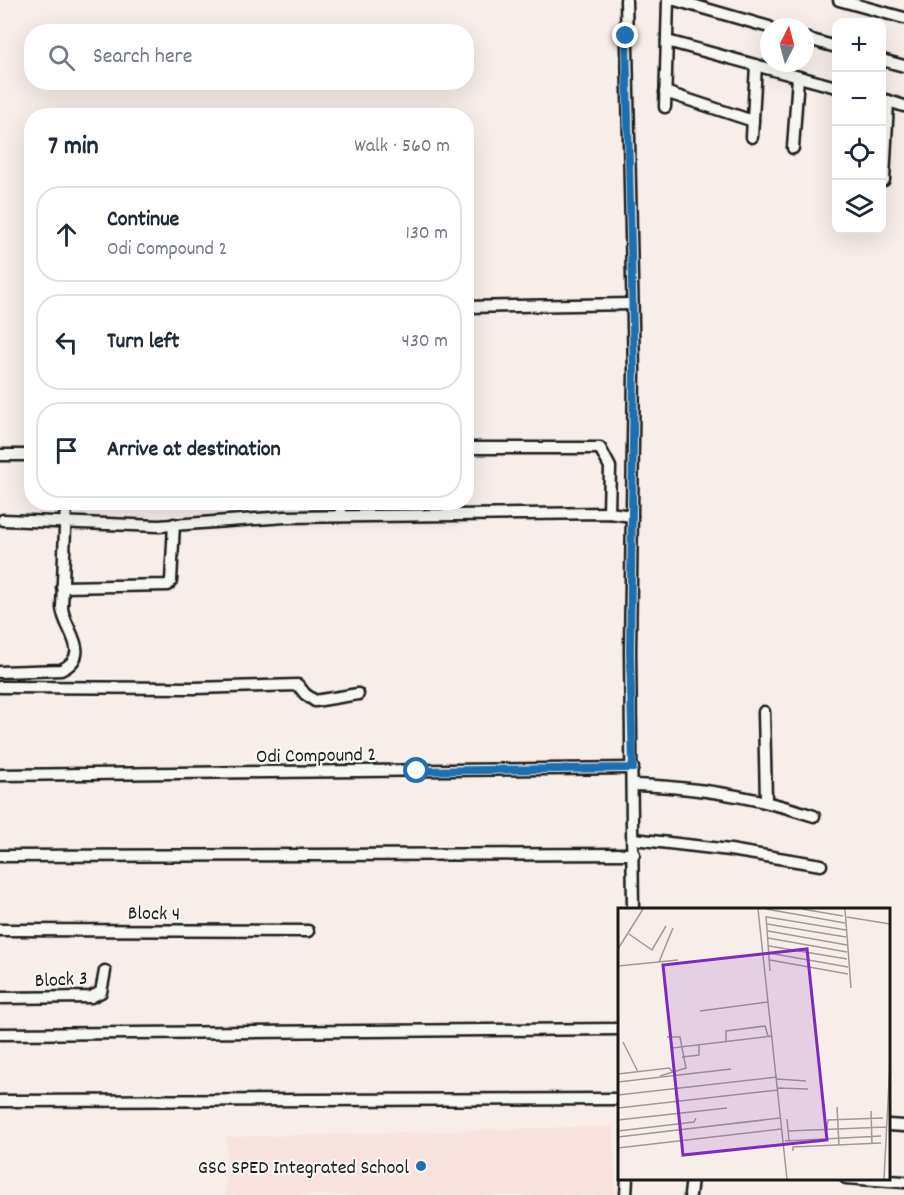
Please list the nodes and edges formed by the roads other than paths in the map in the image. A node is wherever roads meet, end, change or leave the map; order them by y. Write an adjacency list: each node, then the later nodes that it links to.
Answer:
1 (626, 0): 22 (street)
2 (668, 0): 7 (street)
3 (675, 0): 6 (street)
4 (839, 0): 5 (street)
5 (904, 18)
6 (760, 24)
7 (667, 41): 11 (street); 15 (street)
8 (814, 41): 9 (street)
9 (832, 46)
10 (886, 61): 12 (street)
11 (756, 65): 13 (street); 19 (street)
12 (904, 66)
13 (798, 77): 14 (street); 21 (street)
14 (832, 86)
15 (665, 92): 18 (street); 19 (street)
16 (886, 100): 17 (street)
17 (904, 106)
18 (665, 108)
19 (753, 121): 20 (street)
20 (752, 137)
21 (793, 148)
22 (632, 304): 23 (street); 31 (street)
23 (474, 308)
24 (474, 448): 29 (street)
25 (0, 455): 26 (street)
26 (24, 456)
27 (66, 510): 33 (street)
28 (340, 510): 30 (street)
29 (609, 513): 30 (street); 31 (street)
30 (340, 516): 34 (street)
31 (632, 516): 40 (street)
32 (3, 520): 33 (street)
33 (66, 524): 34 (street); 35 (street)
34 (174, 524): 35 (street)
35 (63, 587): 36 (street)
36 (0, 672)
37 (0, 687): 38 (street)
38 (358, 694)
39 (764, 712): 43 (street)
40 (633, 768): 41 (street, Odi Compound 2); 42 (street)
41 (0, 775)
42 (634, 785): 43 (street); 45 (street)
43 (766, 800): 44 (street)
44 (814, 816)
45 (634, 839): 46 (street); 48 (street)
46 (634, 854): 47 (street); 49 (street)
47 (0, 856)
48 (821, 865)
49 (633, 908)
50 (0, 930): 51 (street, Block 4)
51 (308, 931)
52 (105, 971): 53 (street, Block 3)
53 (0, 998)
54 (618, 1029): 55 (street)
55 (0, 1034)
56 (618, 1099): 57 (street)
57 (0, 1101)
58 (889, 1125): 59 (street)
59 (904, 1126)
60 (627, 1180): 64 (street)
61 (692, 1180): 65 (street)
62 (865, 1180): 63 (street)
63 (904, 1182)
64 (626, 1195)
65 (690, 1195)

